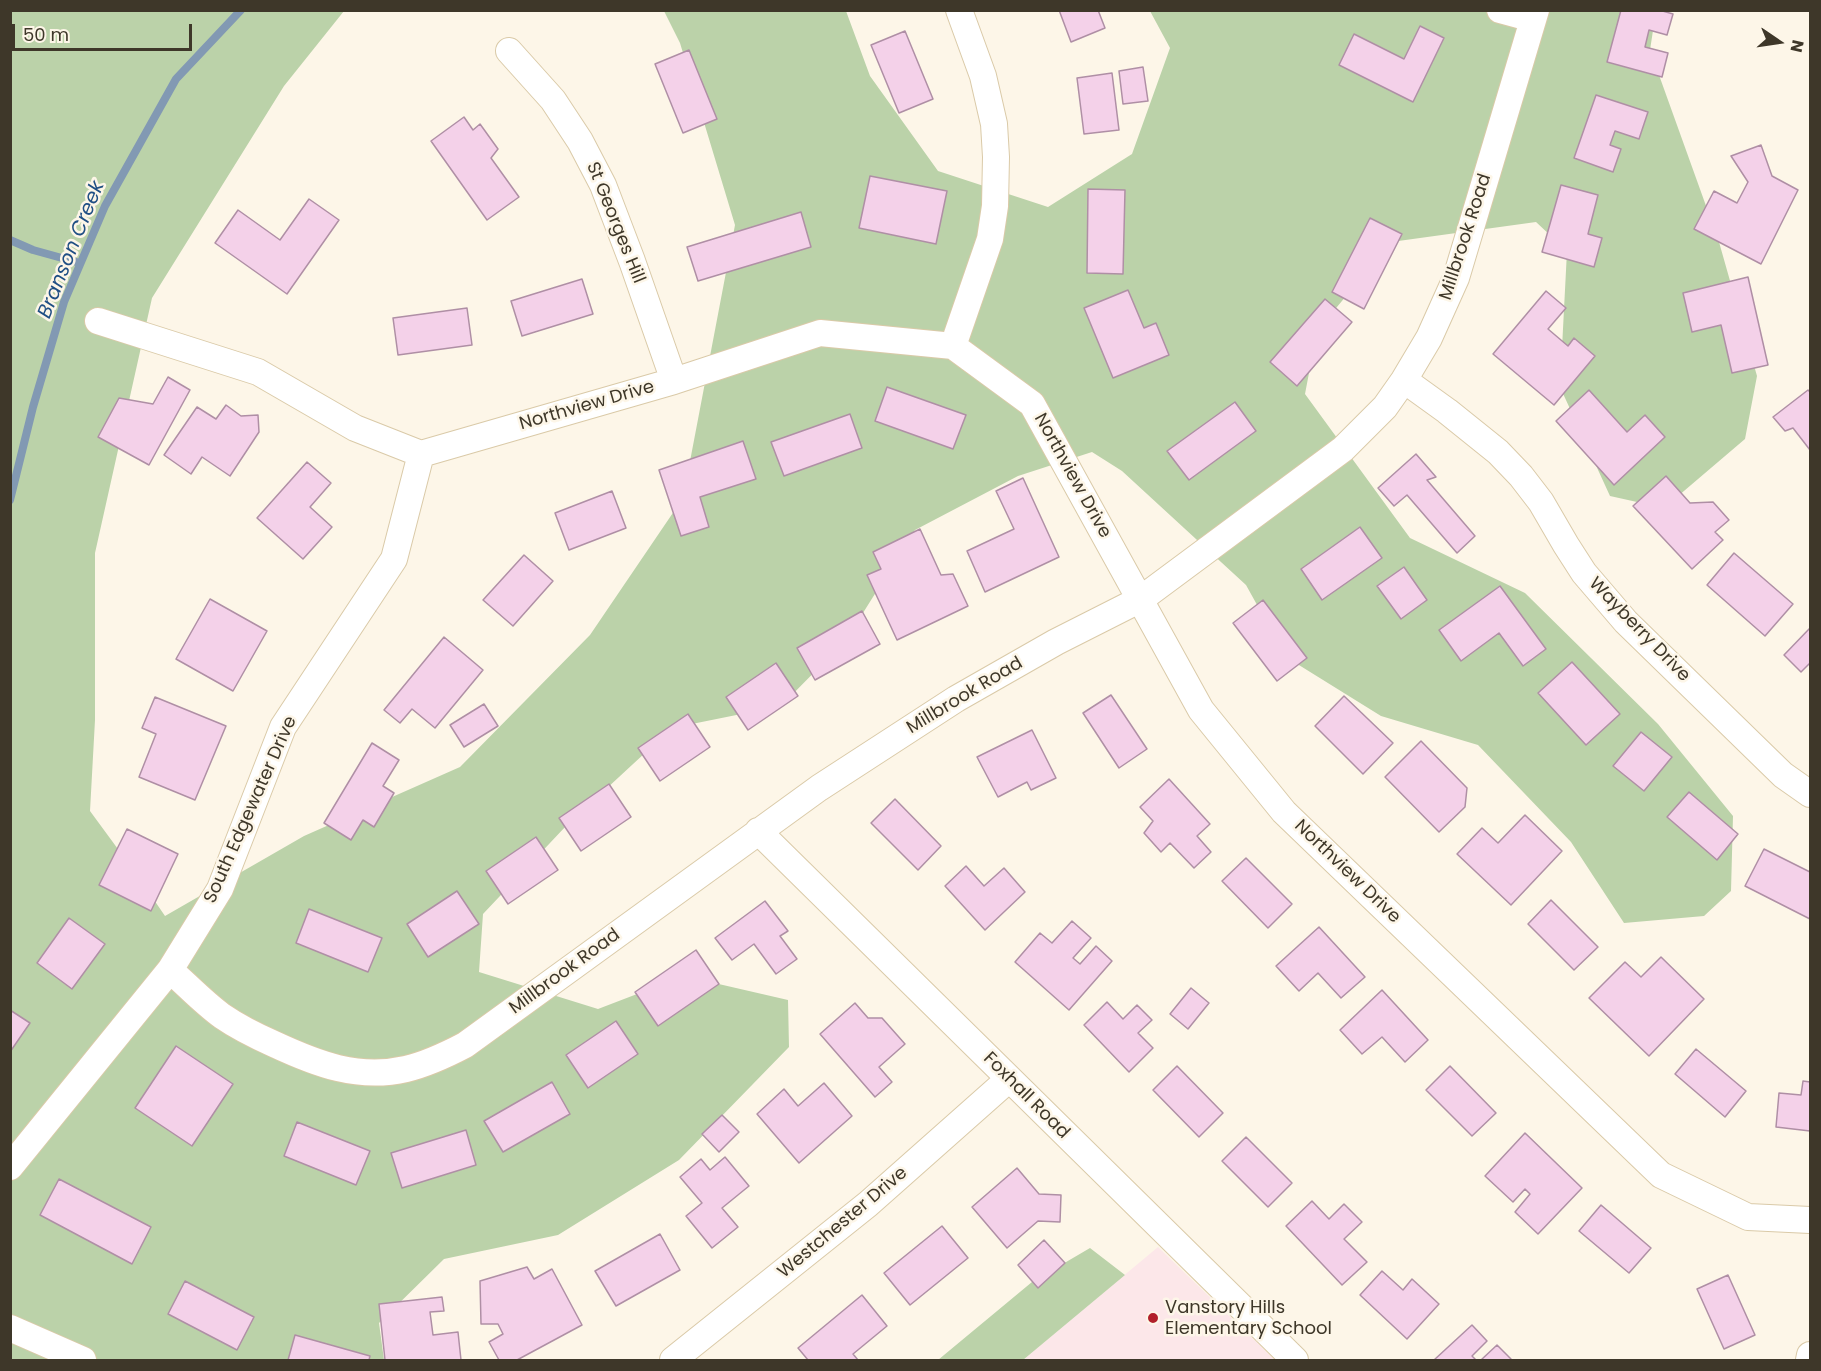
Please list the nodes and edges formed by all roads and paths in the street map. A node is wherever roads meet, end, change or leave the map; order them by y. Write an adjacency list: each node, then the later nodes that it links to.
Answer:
1 (959, 10): 6 (street)
2 (1500, 10): 3 (street)
3 (1534, 15): 7 (street, Millbrook Road)
4 (509, 51): 8 (street, St Georges Hill)
5 (98, 321): 9 (street)
6 (953, 346): 8 (street, Northview Drive); 10 (street, Northview Drive)
7 (1404, 380): 10 (street, Millbrook Road); 11 (street, Wayberry Drive)
8 (674, 381): 9 (street, Northview Drive)
9 (422, 454): 13 (street, South Edgewater Drive)
10 (1141, 598): 12 (street, Millbrook Road); 16 (street, Northview Drive)
11 (1810, 794)
12 (758, 831): 13 (street, Millbrook Road); 14 (street, Foxhall Road)
13 (170, 970): 15 (street, South Edgewater Drive)
14 (1009, 1079): 20 (street, Westchester Drive); 21 (street, Foxhall Road)
15 (10, 1167)
16 (1810, 1220)
17 (10, 1328): 19 (street)
18 (1810, 1355): 22 (street)
19 (83, 1360)
20 (673, 1360)
21 (1295, 1360)
22 (1809, 1360)

